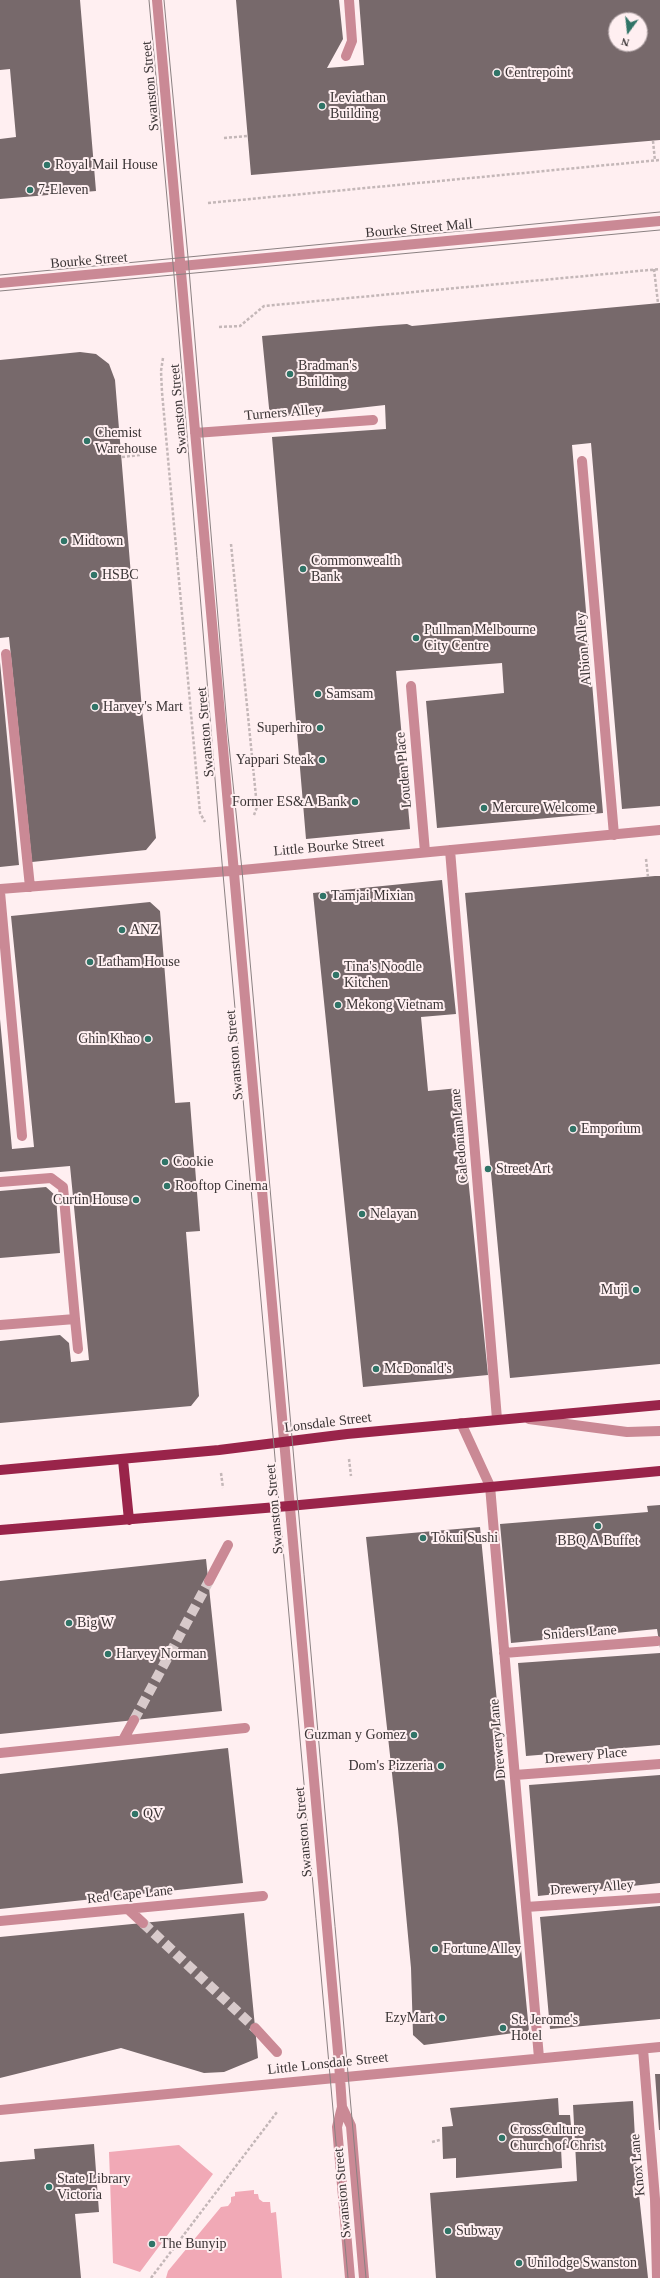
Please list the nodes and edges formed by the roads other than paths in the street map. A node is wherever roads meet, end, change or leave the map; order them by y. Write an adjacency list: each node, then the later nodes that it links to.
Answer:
1 (157, 0): 5 (street, Swanston Street)
2 (349, 0): 3 (street)
3 (346, 56)
4 (660, 221): 5 (street, Bourke Street Mall)
5 (181, 266): 6 (street, Bourke Street); 8 (street, Swanston Street)
6 (0, 283)
7 (373, 420): 8 (street, Turners Alley)
8 (195, 434): 16 (street, Swanston Street)
9 (582, 461): 13 (street, Albion Alley)
10 (6, 654): 17 (street)
11 (411, 686): 15 (street, Louden Place)
12 (660, 830): 13 (street, Little Bourke Street)
13 (614, 835): 14 (street, Little Bourke Street)
14 (450, 850): 15 (street, Little Bourke Street); 26 (street, Caledonian Lane)
15 (425, 852): 16 (street, Little Bourke Street)
16 (232, 870): 17 (street, Little Bourke Street); 29 (street, Swanston Street)
17 (30, 887): 18 (street, Little Bourke Street)
18 (0, 891): 19 (street)
19 (22, 1136)
20 (0, 1182): 21 (street)
21 (75, 1319): 22 (street); 23 (street)
22 (0, 1325)
23 (78, 1349)
24 (660, 1405): 25 (main road, Lonsdale Street)
25 (513, 1417): 26 (main road, Lonsdale Street); 28 (street)
26 (497, 1419): 27 (main road, Lonsdale Street)
27 (461, 1422): 29 (main road, Lonsdale Street); 33 (street, Drewery Lane)
28 (660, 1431)
29 (283, 1442): 30 (main road, Lonsdale Street); 34 (street, Swanston Street)
30 (122, 1460): 31 (main road, Lonsdale Street); 35 (main road)
31 (0, 1470)
32 (660, 1471): 33 (main road)
33 (490, 1486): 34 (main road); 40 (street, Drewery Lane)
34 (289, 1506): 35 (main road); 58 (street, Swanston Street)
35 (129, 1520): 36 (main road)
36 (0, 1530)
37 (228, 1545): 38 (street)
38 (209, 1580)
39 (657, 1641): 40 (street, Sniders Lane)
40 (504, 1653): 46 (street, Drewery Lane)
41 (134, 1720): 43 (street)
42 (245, 1728): 43 (street)
43 (122, 1740): 44 (street)
44 (0, 1753)
45 (660, 1764): 46 (street, Drewery Place)
46 (515, 1775): 49 (street, Drewery Lane)
47 (263, 1896): 50 (street, Red Cape Lane)
48 (660, 1898): 49 (street, Drewery Alley)
49 (526, 1907): 57 (street, Drewery Lane)
50 (129, 1910): 51 (street, Red Cape Lane); 52 (street)
51 (0, 1921)
52 (143, 1923)
53 (255, 2028): 56 (street)
54 (660, 2047): 55 (street, Little Lonsdale Street)
55 (643, 2049): 57 (street, Little Lonsdale Street); 61 (street, Knox Lane)
56 (277, 2052)
57 (539, 2058): 58 (street, Little Lonsdale Street)
58 (339, 2077): 59 (street, Swanston Street); 60 (street, Little Lonsdale Street)
59 (342, 2107): 62 (street, Swanston Street); 63 (street, Swanston Street)
60 (0, 2110)
61 (658, 2199): 64 (street, Knox Lane)
62 (350, 2278)
63 (364, 2278)
64 (657, 2278)

